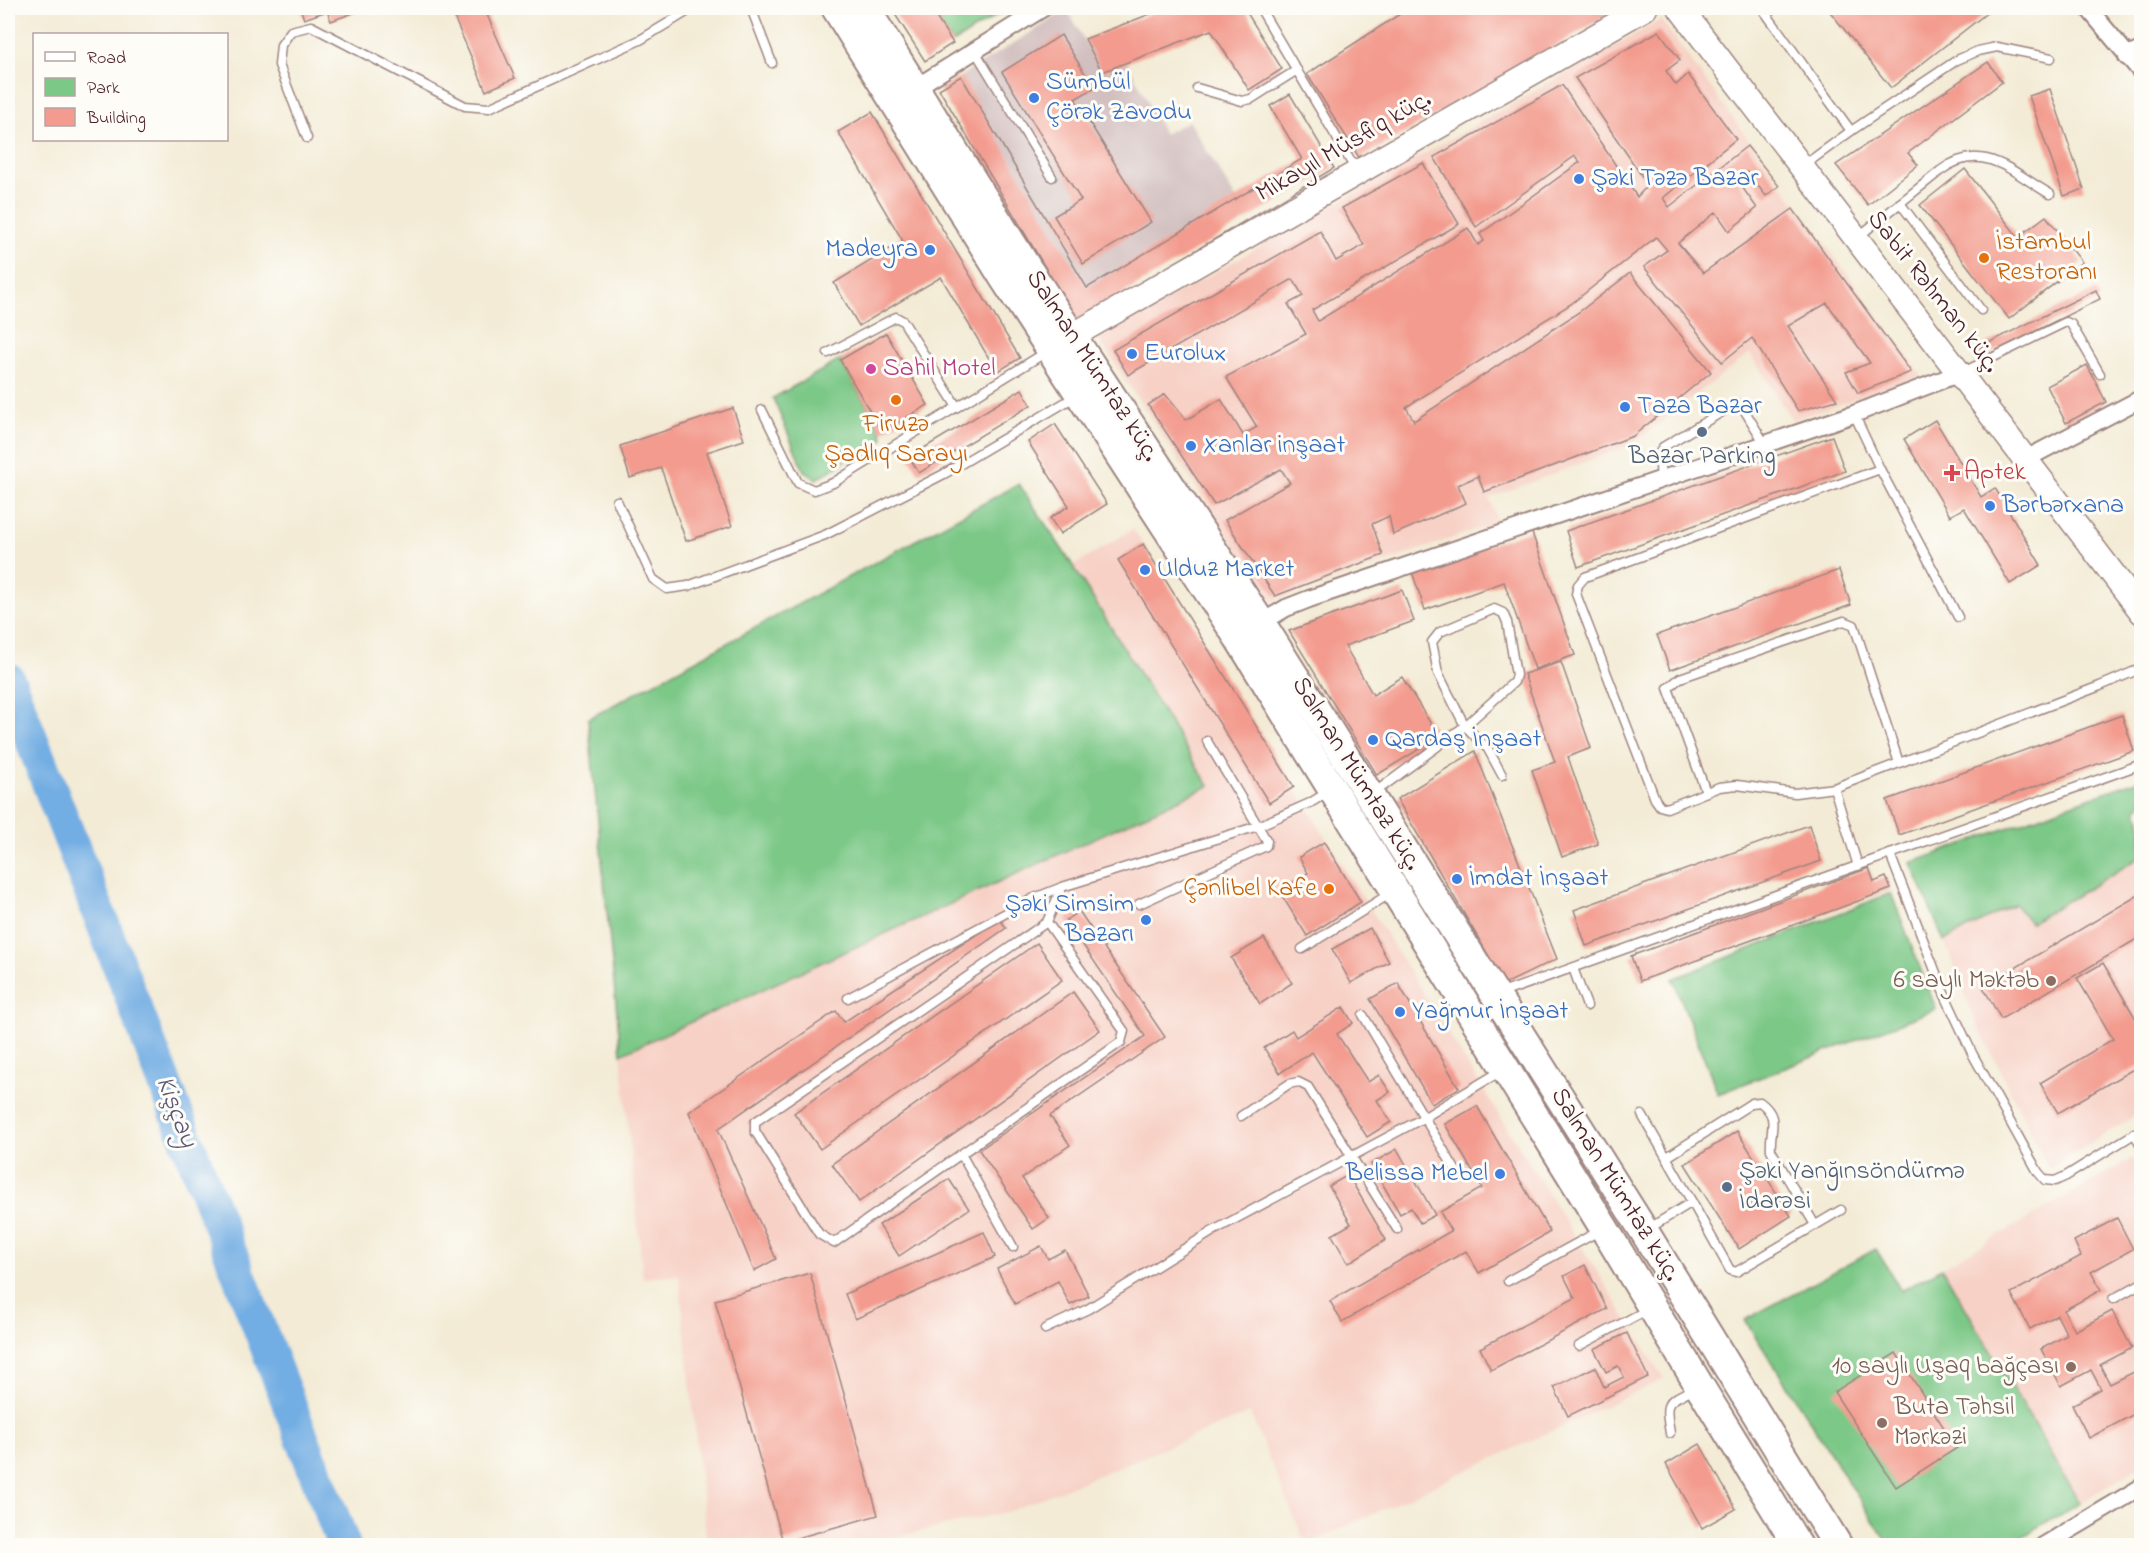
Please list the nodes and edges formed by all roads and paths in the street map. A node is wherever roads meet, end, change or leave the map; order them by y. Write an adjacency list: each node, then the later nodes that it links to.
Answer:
1 (693, 8): 20 (lane)
2 (751, 8): 14 (lane)
3 (836, 8): 18 (highway)
4 (866, 8): 18 (highway)
5 (1043, 8): 11 (street)
6 (1260, 8): 15 (lane)
7 (1645, 8): 22 (main road, Mikayıl Müsfiq küç.)
8 (1680, 8): 21 (main road, Sabit Rəhman küç.)
9 (1762, 8): 19 (lane)
10 (2088, 8): 12 (street)
11 (975, 51): 18 (street); 23 (lane)
12 (2134, 53): 16 (street)
13 (2051, 58): 19 (lane)
14 (772, 63)
15 (1297, 70): 17 (lane); 22 (lane)
16 (2142, 73)
17 (1197, 88)
18 (904, 94): 28 (highway)
19 (1851, 131): 21 (lane)
20 (307, 138)
21 (1801, 168): 26 (main road, Sabit Rəhman küç.)
22 (1358, 172): 28 (main road, Mikayıl Müsfiq küç.)
23 (1052, 177)
24 (2050, 194): 25 (lane)
25 (1900, 203): 26 (lane); 27 (lane)
26 (1855, 239): 30 (main road, Sabit Rəhman küç.)
27 (1981, 310)
28 (1061, 343): 32 (highway); 34 (lane); 44 (highway, Salman Mümtaz küç.)
29 (828, 354): 34 (lane)
30 (1960, 373): 31 (lane); 36 (street); 38 (main road, Sabit Rəhman küç.)
31 (2100, 374)
32 (1080, 394): 41 (lane); 53 (highway)
33 (2142, 398): 38 (street)
34 (957, 407): 35 (lane)
35 (762, 410)
36 (1854, 414): 37 (street); 39 (lane)
37 (1765, 444): 40 (street); 40 (lane)
38 (2026, 459): 42 (main road, Sabit Rəhman küç.)
39 (1880, 469): 43 (lane); 54 (lane)
40 (1661, 479): 44 (street)
41 (617, 501)
42 (2142, 612)
43 (1958, 617)
44 (1261, 623): 51 (highway, Salman Mümtaz küç.)
45 (2142, 668): 48 (lane)
46 (1465, 726): 46 (lane); 50 (lane); 51 (lane)
47 (1208, 741): 55 (lane)
48 (1899, 764): 52 (lane); 54 (lane)
49 (2139, 765): 57 (lane)
50 (1502, 775)
51 (1363, 785): 53 (highway); 56 (highway, Salman Mümtaz küç.)
52 (1834, 788): 54 (lane); 59 (lane)
53 (1331, 790): 55 (lane); 58 (highway)
54 (1706, 792)
55 (1258, 826): 60 (lane); 62 (lane)
56 (1404, 850): 58 (highway); 66 (highway, Salman Mümtaz küç.)
57 (1890, 854): 59 (lane); 74 (lane)
58 (1378, 865): 61 (highway)
59 (1858, 866): 65 (lane)
60 (1062, 887): 63 (lane); 67 (lane)
61 (1394, 891): 64 (lane); 70 (highway)
62 (1140, 904)
63 (1047, 922): 76 (lane); 76 (lane)
64 (1302, 949)
65 (1573, 968): 66 (lane); 68 (lane)
66 (1496, 995): 83 (highway, Salman Mümtaz küç.)
67 (848, 998)
68 (1587, 1006)
69 (1363, 1015): 73 (lane)
70 (1505, 1069): 73 (lane); 84 (highway)
71 (1642, 1115): 77 (lane)
72 (1241, 1116): 82 (lane)
73 (1425, 1117): 78 (lane); 90 (lane)
74 (2138, 1131): 75 (lane)
75 (2142, 1147)
76 (961, 1154): 85 (lane)
77 (1667, 1157): 79 (lane); 81 (lane)
78 (1459, 1176)
79 (1692, 1202): 81 (lane); 83 (lane)
80 (1841, 1210): 81 (lane)
81 (1815, 1225)
82 (1397, 1229)
83 (1644, 1231): 84 (highway); 96 (highway, Salman Mümtaz küç.)
84 (1611, 1238): 86 (lane); 89 (highway)
85 (1013, 1247)
86 (1508, 1281)
87 (2142, 1283): 88 (lane)
88 (2113, 1299)
89 (1652, 1307): 91 (lane); 92 (highway)
90 (1045, 1329)
91 (1579, 1346)
92 (1699, 1385): 93 (lane); 95 (highway)
93 (1670, 1433)
94 (2140, 1488): 97 (street)
95 (1798, 1545)
96 (1838, 1545)
97 (2043, 1545)

